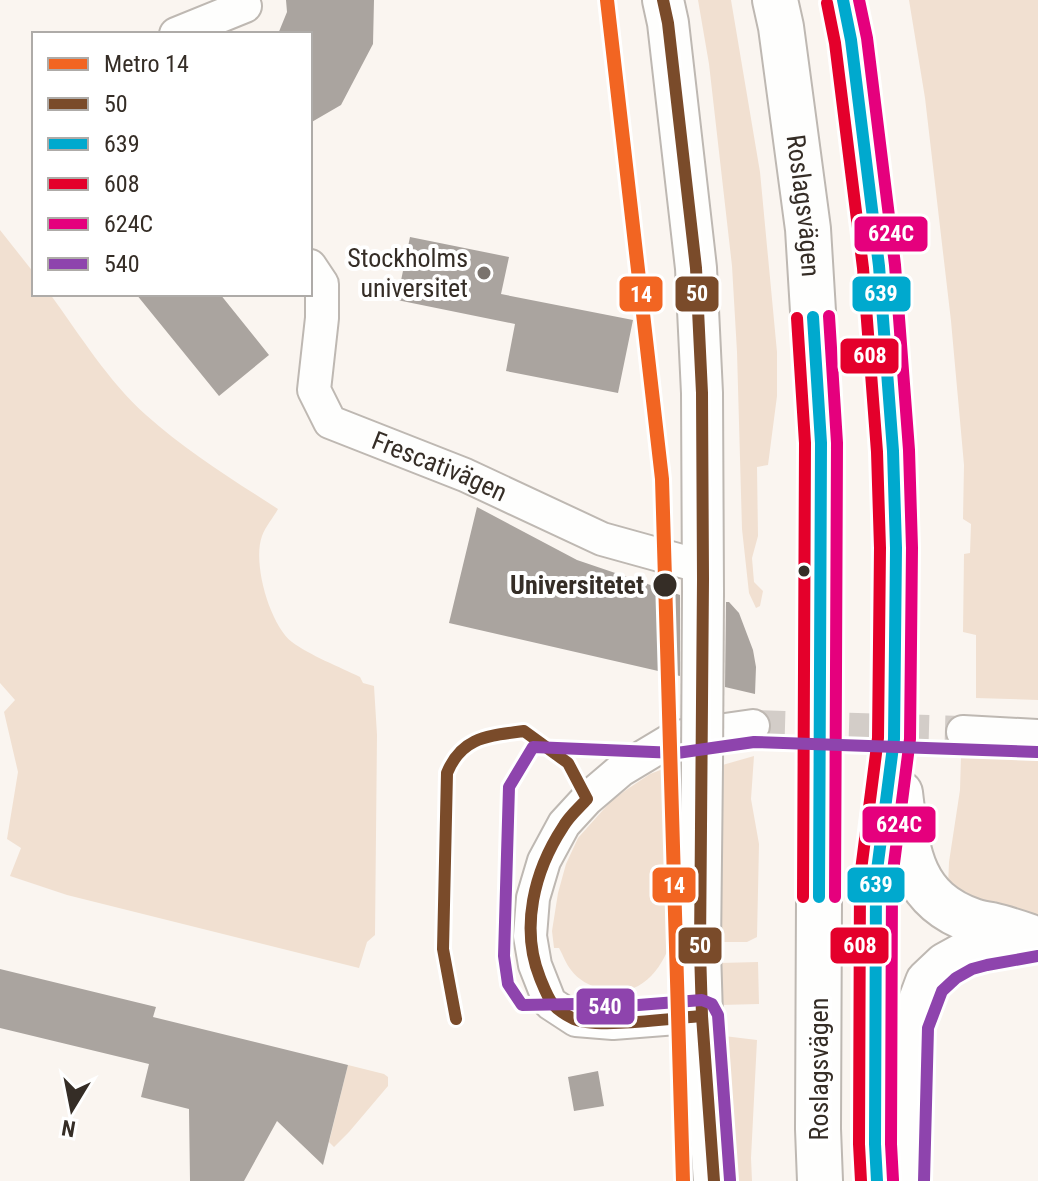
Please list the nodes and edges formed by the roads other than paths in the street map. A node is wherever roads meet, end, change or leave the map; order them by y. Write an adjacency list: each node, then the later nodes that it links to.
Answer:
1 (663, 0): 7 (street)
2 (775, 0): 15 (main road, Roslagsvägen)
3 (843, 0): 11 (main road)
4 (245, 6): 5 (street)
5 (178, 32)
6 (312, 269): 7 (street, Frescativägen)
7 (703, 580): 13 (street, bridge)
8 (753, 726): 13 (street)
9 (963, 732): 10 (street)
10 (1038, 736)
11 (894, 739): 12 (main road); 16 (main road)
12 (1038, 940): 17 (main road)
13 (702, 1016): 14 (street)
14 (714, 1181)
15 (820, 1181)
16 (877, 1181)
17 (908, 1181)

